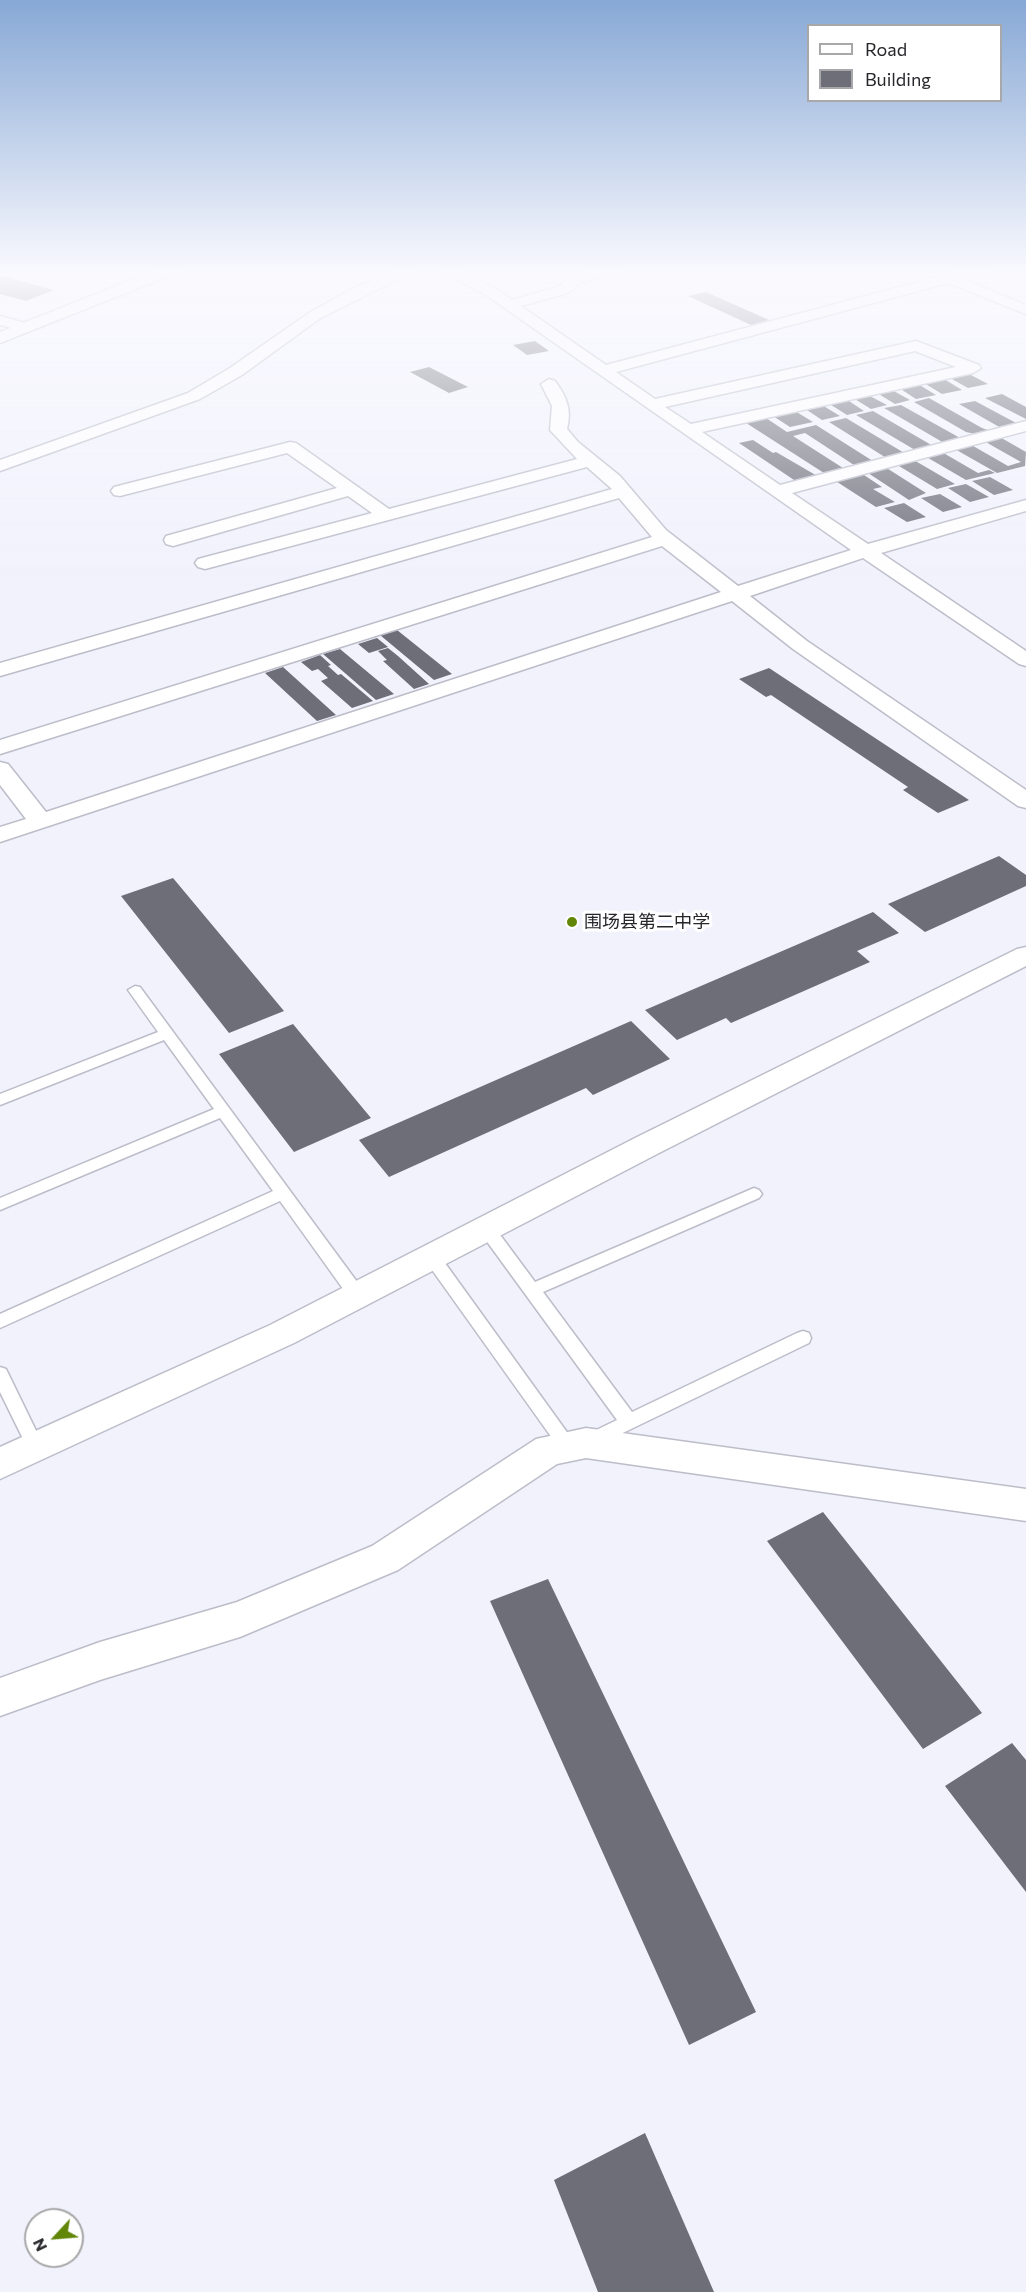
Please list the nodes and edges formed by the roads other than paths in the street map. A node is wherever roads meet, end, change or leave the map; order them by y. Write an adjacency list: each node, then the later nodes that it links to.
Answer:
1 (233, 375): 10 (street)
2 (609, 375): 6 (street)
3 (786, 375): 6 (street)
4 (942, 375): 8 (street)
5 (549, 384): 9 (street)
6 (652, 405): 8 (street)
7 (1026, 426): 14 (street)
8 (688, 430): 14 (street)
9 (590, 461): 13 (street); 16 (street)
10 (0, 466)
11 (351, 490): 12 (street); 16 (street); 18 (street)
12 (120, 491)
13 (623, 491): 17 (street); 23 (street)
14 (777, 491): 19 (street)
15 (1026, 505): 19 (street)
16 (386, 515): 20 (street)
17 (665, 539): 21 (street); 24 (street)
18 (173, 540)
19 (866, 551): 21 (street); 22 (street)
20 (206, 563)
21 (737, 593): 26 (street); 27 (street)
22 (1026, 660)
23 (0, 670)
24 (0, 747)
25 (0, 769): 27 (street)
26 (1026, 801)
27 (40, 821): 28 (street)
28 (0, 835)
29 (1026, 955): 37 (street)
30 (135, 990): 31 (lane)
31 (167, 1034): 32 (lane); 33 (lane)
32 (0, 1100)
33 (223, 1111): 34 (lane); 36 (lane)
34 (283, 1193): 40 (lane); 41 (lane)
35 (754, 1194): 39 (lane)
36 (0, 1204)
37 (486, 1228): 38 (street); 39 (lane)
38 (431, 1256): 40 (street); 45 (lane)
39 (532, 1290): 44 (lane)
40 (357, 1295): 46 (street)
41 (0, 1321)
42 (803, 1338): 44 (lane)
43 (0, 1374): 46 (lane)
44 (629, 1422): 45 (lane)
45 (577, 1445): 48 (street); 49 (street)
46 (36, 1448): 47 (street)
47 (0, 1464)
48 (1026, 1505)
49 (0, 1697)

